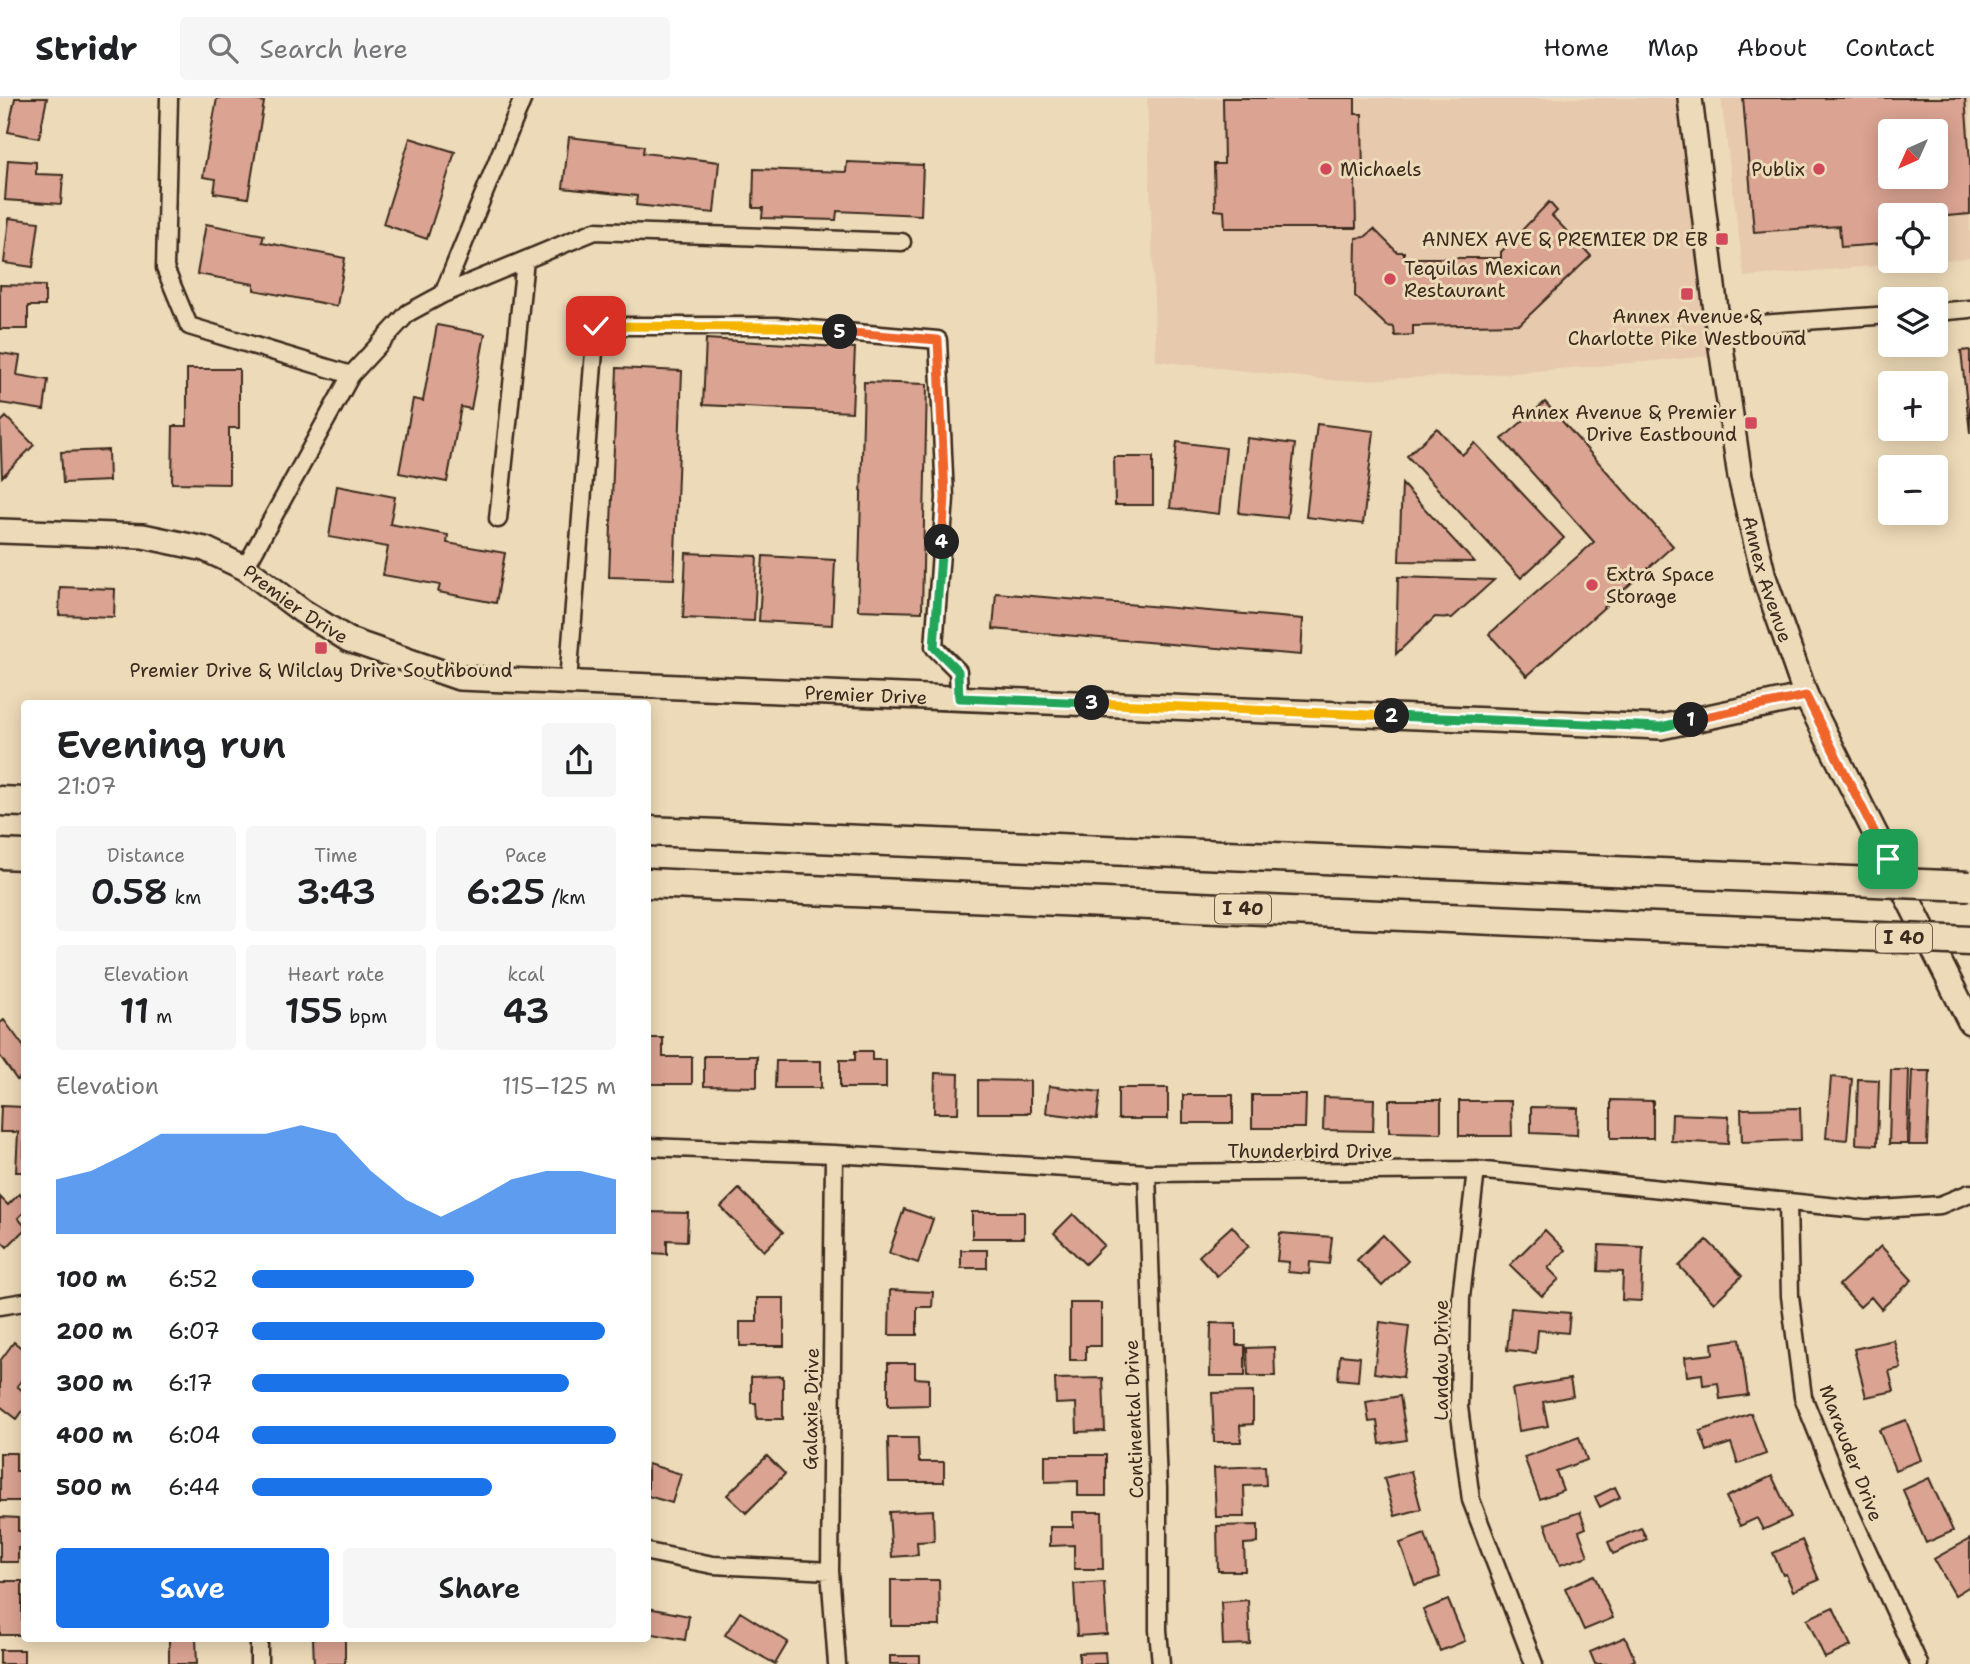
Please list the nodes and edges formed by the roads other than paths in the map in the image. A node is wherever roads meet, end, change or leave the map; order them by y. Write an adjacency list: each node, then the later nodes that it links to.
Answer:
1 (169, 98): 11 (street)
2 (523, 98): 6 (street)
3 (1690, 98): 10 (street, Annex Avenue)
4 (902, 242): 5 (street)
5 (525, 260): 6 (street); 12 (street)
6 (443, 294): 11 (street)
7 (1970, 309): 8 (street)
8 (1948, 311)
9 (1878, 316): 10 (street)
10 (1718, 327): 16 (street, Annex Avenue)
11 (351, 375): 14 (street)
12 (498, 519)
13 (0, 531): 14 (street, Premier Drive)
14 (245, 568): 15 (street, Premier Drive)
15 (568, 682): 17 (street, Premier Drive); 17 (street)
16 (1806, 696): 17 (street, Premier Drive); 26 (street, Annex Avenue)
17 (959, 698)
18 (0, 801): 19 (highway)
19 (21, 802)
20 (651, 831): 24 (highway, bridge)
21 (0, 854): 22 (highway)
22 (21, 855)
23 (651, 883): 25 (highway, I 40, bridge)
24 (1970, 886)
25 (1970, 941)
26 (1970, 1022)
27 (651, 1147): 28 (street, Thunderbird Drive)
28 (834, 1154): 30 (street, Thunderbird Drive); 36 (street, Galaxie Drive)
29 (1476, 1170): 30 (street, Thunderbird Drive); 32 (street, Thunderbird Drive); 41 (street, Landau Drive)
30 (1147, 1173): 40 (street, Continental Drive)
31 (1970, 1193): 32 (street, Thunderbird Drive)
32 (1788, 1203): 42 (street, Marauder Drive)
33 (21, 1302): 34 (street)
34 (0, 1306)
35 (651, 1553): 36 (street)
36 (830, 1572): 39 (street, Galaxie Drive)
37 (259, 1642): 38 (street)
38 (259, 1664)
39 (837, 1664)
40 (1161, 1664)
41 (1534, 1664)
42 (1919, 1664)

